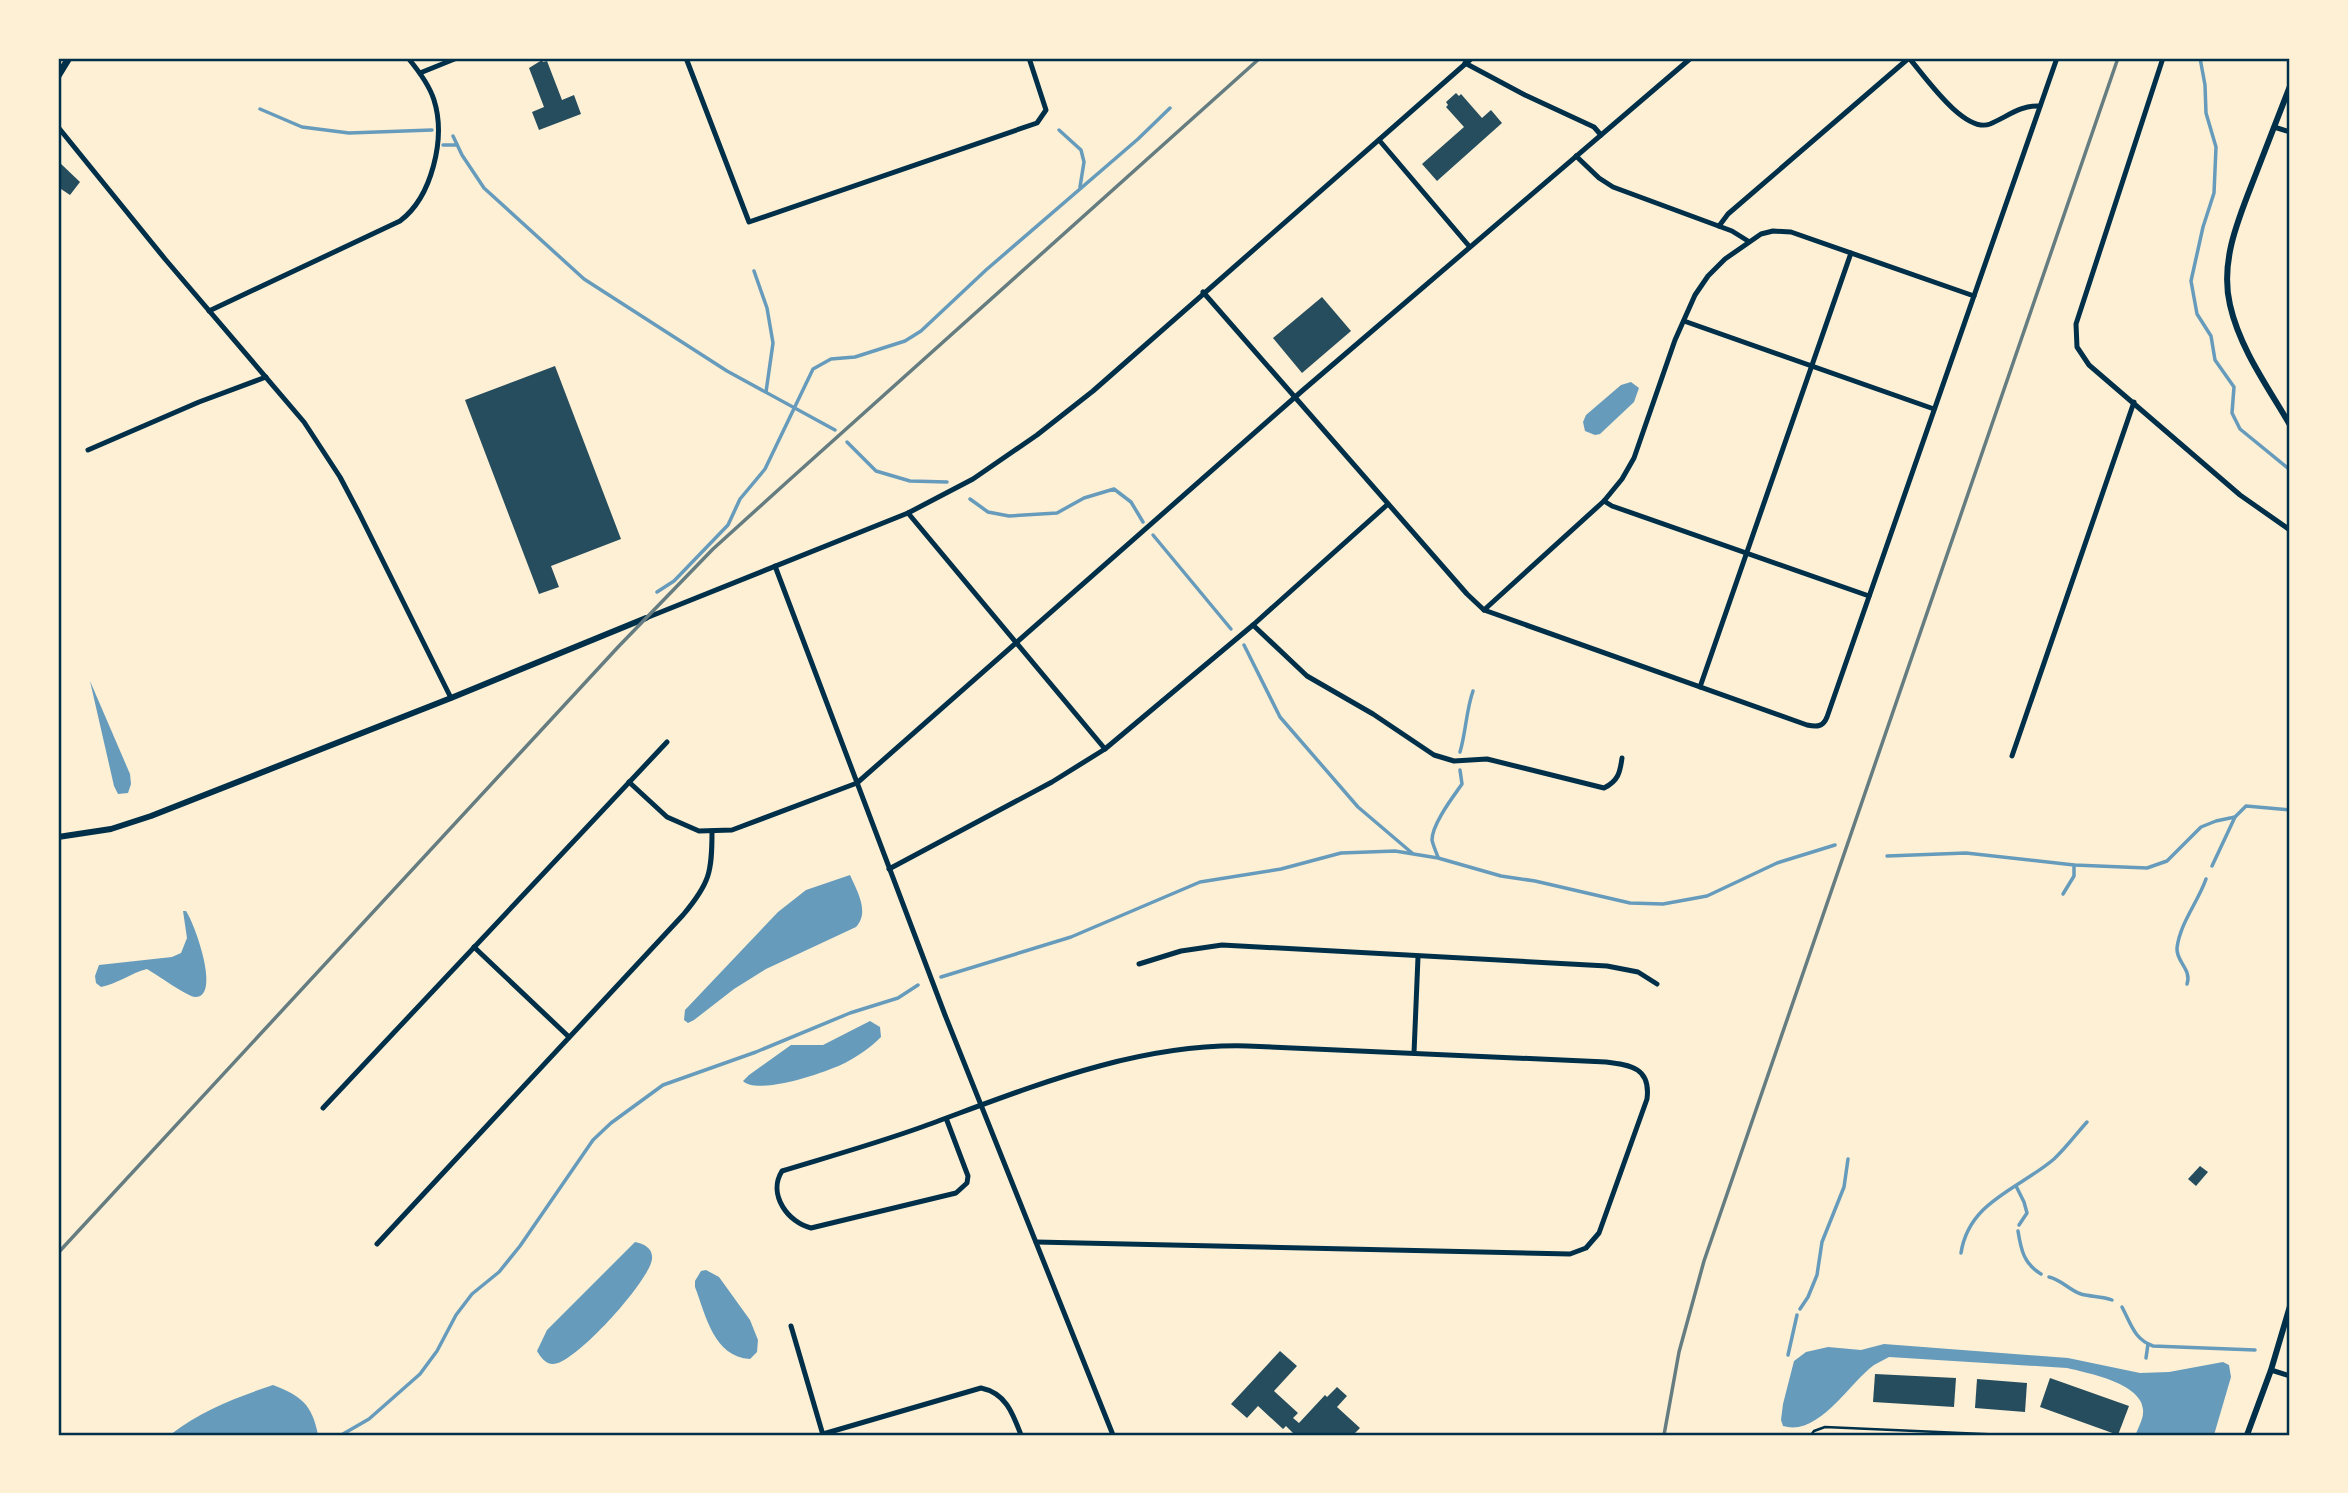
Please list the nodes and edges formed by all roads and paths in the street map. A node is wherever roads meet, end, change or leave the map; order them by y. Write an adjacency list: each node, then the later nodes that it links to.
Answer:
1 (69, 58): 13 (main road)
2 (408, 58): 12 (street)
3 (457, 58): 12 (street)
4 (686, 58): 5 (street)
5 (1029, 58)
6 (1472, 58): 11 (street)
7 (1691, 58): 19 (street)
8 (1909, 58): 15 (street); 22 (street)
9 (2057, 58): 15 (street)
10 (2163, 58): 33 (street)
11 (1465, 63): 19 (street); 20 (street)
12 (420, 73): 28 (street)
13 (58, 76)
14 (2290, 86): 17 (street)
15 (2040, 106): 27 (street)
16 (58, 127): 28 (street)
17 (2274, 127): 18 (street); 35 (street)
18 (2290, 132)
19 (1601, 135): 21 (street)
20 (1379, 140): 24 (street); 26 (street)
21 (1576, 156): 22 (street); 24 (street)
22 (1719, 226): 23 (street)
23 (1748, 241): 25 (street); 29 (street)
24 (1469, 246): 32 (street)
25 (1851, 253): 27 (street); 30 (street)
26 (1203, 292): 32 (street); 39 (street)
27 (1974, 296): 34 (street)
28 (209, 310): 31 (street)
29 (1684, 321): 30 (street); 37 (street)
30 (1812, 366): 34 (street); 41 (street)
31 (266, 377): 36 (street); 49 (street)
32 (1295, 397): 38 (street); 47 (street)
33 (2134, 402): 40 (street); 52 (street)
34 (1934, 409): 43 (street)
35 (2290, 425)
36 (88, 450)
37 (1604, 501): 41 (street); 44 (street)
38 (1388, 504): 44 (street); 46 (street)
39 (908, 513): 42 (street); 47 (street)
40 (2290, 530)
41 (1747, 554): 43 (street); 48 (street)
42 (775, 566): 45 (street); 55 (street)
43 (1869, 596): 48 (street)
44 (1484, 610): 48 (street)
45 (646, 618): 49 (street)
46 (1253, 625): 51 (street); 53 (street)
47 (1016, 644): 51 (street); 55 (street)
48 (1700, 687)
49 (451, 698): 57 (street)
50 (667, 742): 54 (street)
51 (1105, 749): 58 (street)
52 (2012, 756)
53 (1622, 758)
54 (629, 782): 56 (street); 59 (street)
55 (857, 783): 56 (street); 58 (street)
56 (712, 831): 63 (street)
57 (58, 837)
58 (889, 869): 65 (street)
59 (474, 947): 63 (street); 66 (street)
60 (1418, 957): 61 (street); 62 (street); 64 (street)
61 (1139, 964)
62 (1657, 984)
63 (569, 1037): 69 (street)
64 (1414, 1053): 65 (street); 68 (street)
65 (981, 1105): 67 (street); 68 (street)
66 (323, 1108)
67 (946, 1118): 67 (street)
68 (1036, 1242): 76 (street)
69 (377, 1244)
70 (2290, 1306): 72 (street)
71 (791, 1326): 74 (street)
72 (2271, 1370): 73 (street); 79 (street)
73 (2290, 1376)
74 (823, 1435): 75 (street)
75 (1021, 1435)
76 (1112, 1435)
77 (1811, 1435): 78 (lane)
78 (2007, 1435)
79 (2247, 1435)

